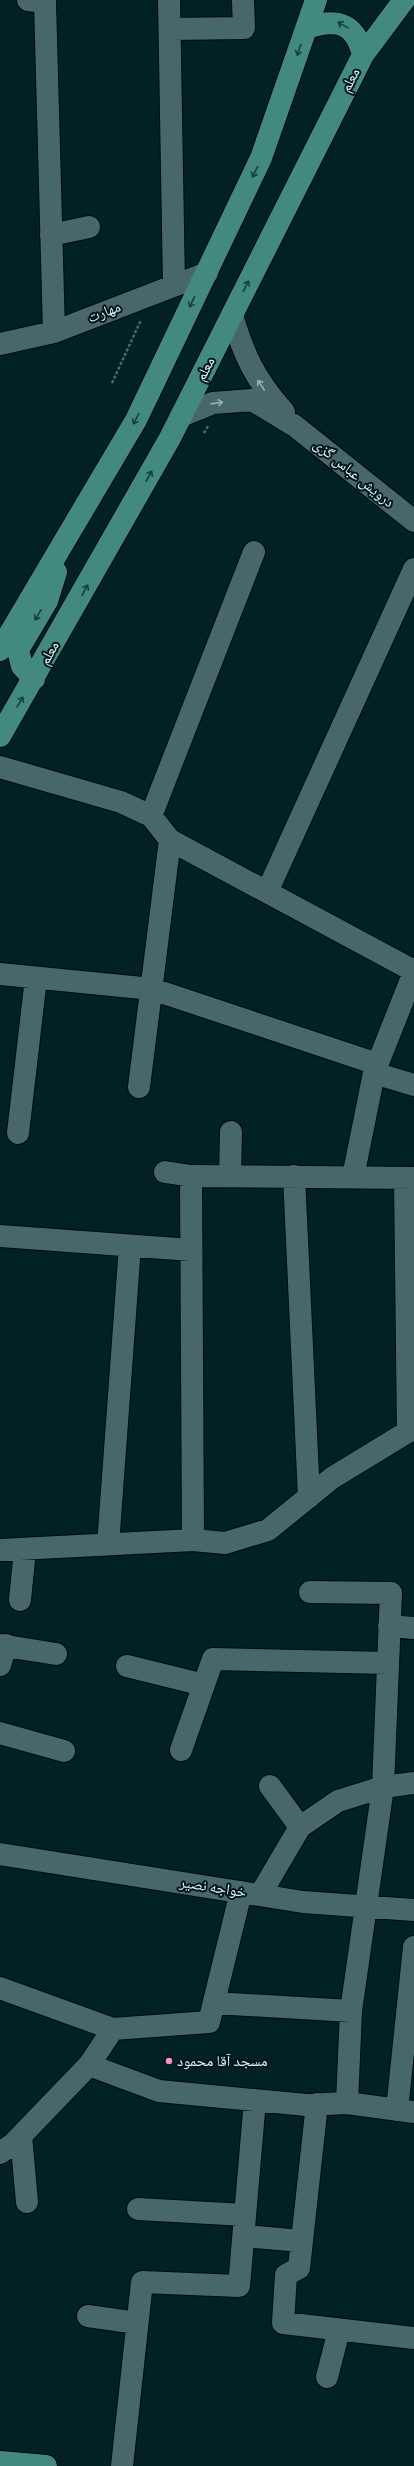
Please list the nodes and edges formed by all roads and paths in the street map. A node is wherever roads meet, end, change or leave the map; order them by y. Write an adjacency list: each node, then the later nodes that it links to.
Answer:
1 (28, 0): 10 (street)
2 (169, 0): 7 (street)
3 (243, 0): 7 (street)
4 (316, 0): 6 (main road)
5 (404, 0): 8 (main road, معلم)
6 (307, 28): 8 (main road, one-way to 6); 11 (main road, one-way to 11)
7 (170, 29): 12 (street)
8 (363, 55): 14 (main road, معلم, one-way to 8)
9 (90, 227): 10 (street)
10 (51, 235): 15 (street)
11 (206, 273): 12 (street, مهارت); 21 (main road, one-way to 21)
12 (174, 285): 13 (street, مهارت)
13 (154, 293): 15 (street, مهارت); 17 (path)
14 (232, 315): 18 (main road, معلم); 19 (street, one-way to 14)
15 (54, 332): 16 (street, مهارت)
16 (0, 344)
17 (112, 383)
18 (181, 416): 19 (street, one-way to 19); 25 (main road, معلم, one-way to 18)
19 (295, 426): 20 (street, درویش عباس گزی)
20 (414, 521)
21 (56, 552): 24 (main road); 25 (main road, one-way to 25)
22 (254, 552): 28 (street)
23 (414, 569): 30 (street)
24 (0, 650)
25 (34, 679): 26 (main road, معلم, one-way to 25)
26 (0, 736)
27 (0, 767): 28 (street)
28 (151, 816): 29 (street)
29 (170, 840): 30 (street); 34 (street)
30 (267, 892): 31 (street)
31 (414, 971): 35 (street)
32 (0, 974): 33 (street)
33 (36, 978): 34 (street); 39 (street)
34 (152, 989): 35 (street); 37 (street)
35 (376, 1068): 36 (street); 44 (street)
36 (414, 1085)
37 (139, 1087)
38 (231, 1132): 42 (street)
39 (18, 1133)
40 (165, 1172): 41 (street)
41 (191, 1176): 42 (street); 48 (street)
42 (230, 1176): 43 (street)
43 (294, 1176): 44 (street); 50 (street)
44 (353, 1177): 45 (street)
45 (410, 1178): 49 (street)
46 (0, 1236): 47 (street)
47 (130, 1246): 48 (street); 52 (street)
48 (191, 1250): 51 (street)
49 (411, 1430): 50 (street)
50 (309, 1497): 51 (street)
51 (193, 1540): 52 (street)
52 (108, 1545): 54 (street)
53 (0, 1550): 54 (street)
54 (25, 1550): 56 (street)
55 (310, 1592): 57 (street)
56 (20, 1600)
57 (389, 1626): 58 (street); 61 (street)
58 (414, 1628)
59 (2, 1652): 60 (street)
60 (56, 1654)
61 (388, 1663): 63 (street); 69 (street)
62 (127, 1666): 63 (street)
63 (204, 1685): 65 (street)
64 (0, 1733): 66 (street)
65 (181, 1750)
66 (64, 1751)
67 (414, 1783): 69 (street)
68 (270, 1786): 70 (street)
69 (383, 1787): 70 (street); 73 (street)
70 (300, 1827): 72 (street)
71 (4, 1853): 72 (street, خواجه نصیر)
72 (250, 1893): 73 (street, خواجه نصیر); 77 (street)
73 (368, 1906): 74 (street, خواجه نصیر); 78 (street)
74 (414, 1910)
75 (414, 1947): 84 (street)
76 (0, 1988): 79 (street)
77 (214, 2003): 78 (street); 79 (street)
78 (351, 2011): 82 (street)
79 (113, 2029): 80 (street)
80 (89, 2065): 81 (street); 85 (street)
81 (256, 2100): 83 (street); 89 (street)
82 (347, 2103): 83 (street); 84 (street)
83 (317, 2104): 91 (street)
84 (406, 2111)
85 (21, 2136): 86 (street); 87 (street)
86 (0, 2153)
87 (27, 2202)
88 (138, 2209): 89 (street)
89 (246, 2215): 90 (street)
90 (244, 2236): 91 (street); 93 (street)
91 (301, 2241): 94 (street)
92 (88, 2316): 93 (street)
93 (137, 2323): 99 (street)
94 (339, 2330): 95 (street); 96 (street)
95 (414, 2338)
96 (327, 2377)
97 (0, 2462): 98 (main road)
98 (46, 2466)
99 (122, 2466)

